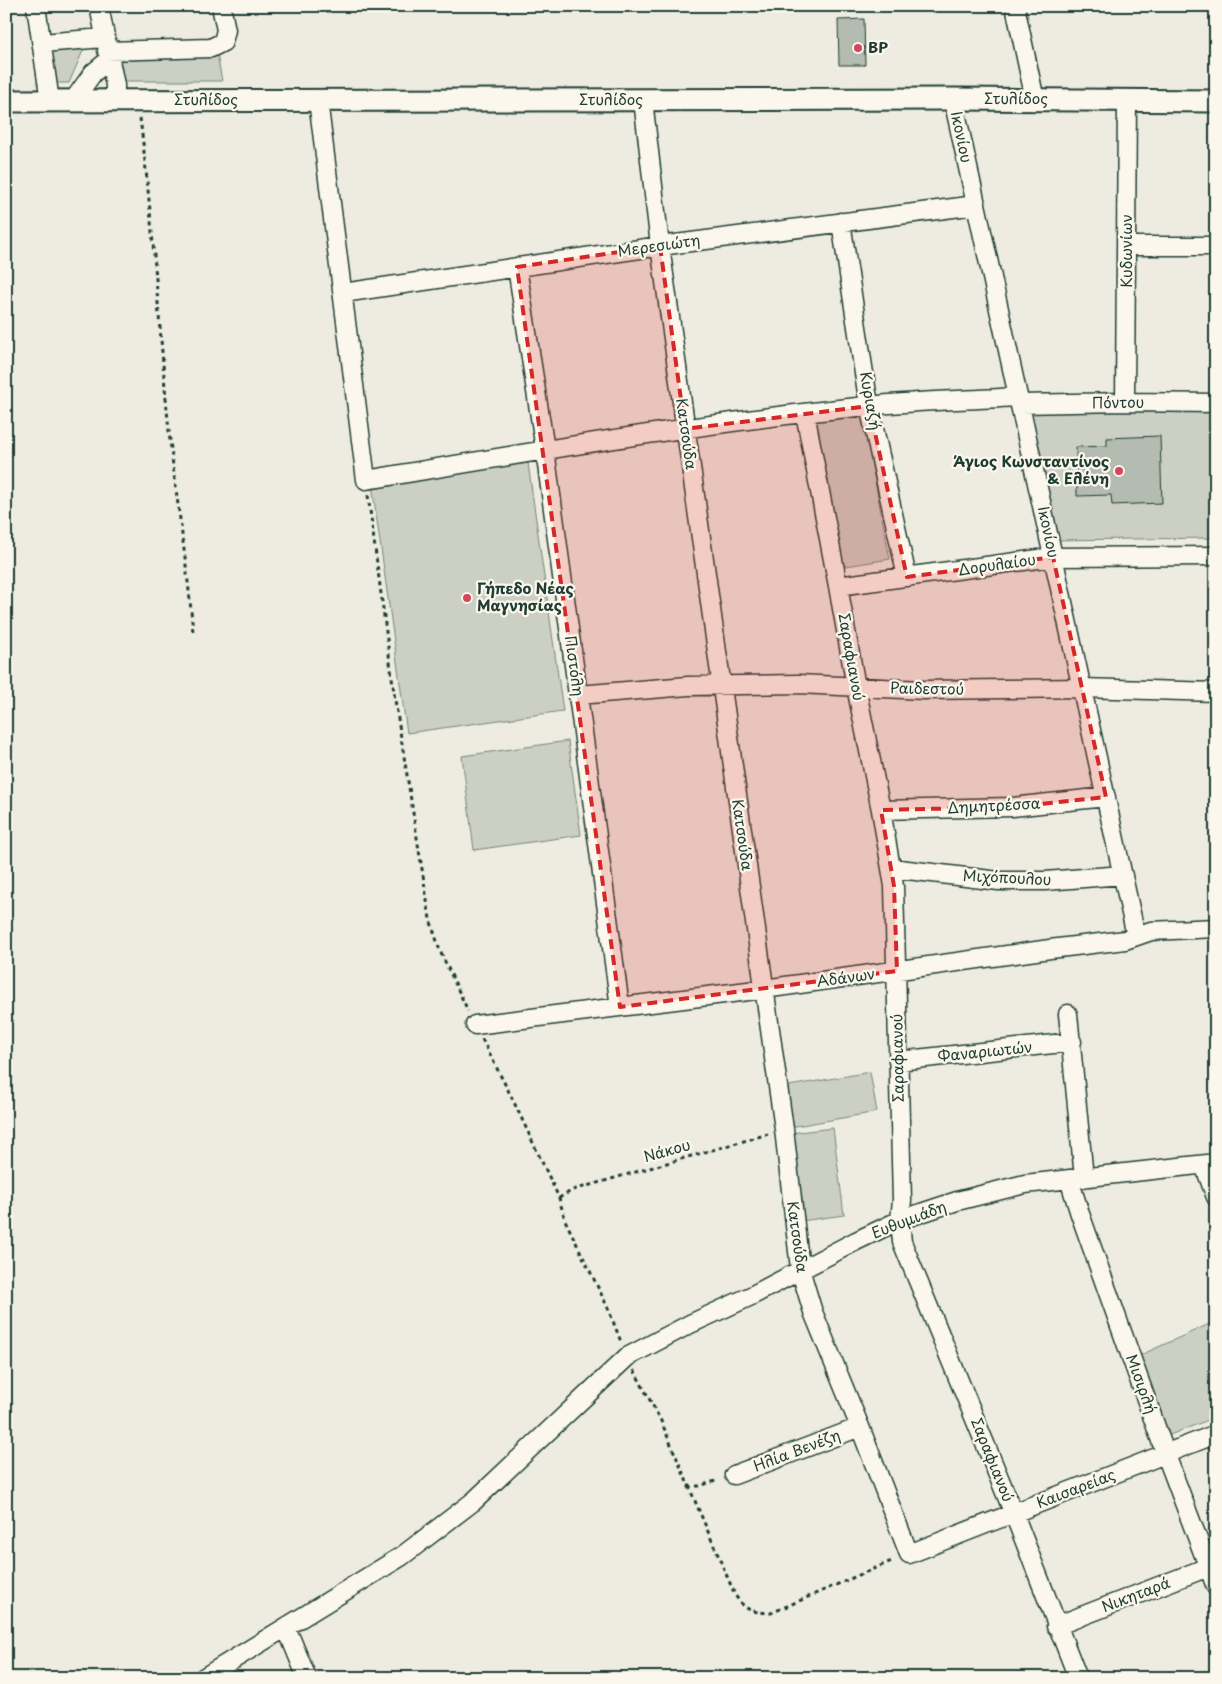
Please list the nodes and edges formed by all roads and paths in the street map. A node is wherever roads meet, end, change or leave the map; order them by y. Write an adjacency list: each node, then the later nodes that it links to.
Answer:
1 (36, 6): 5 (street)
2 (99, 6): 6 (street)
3 (222, 6): 6 (street)
4 (1015, 6): 15 (street)
5 (42, 43): 6 (street); 10 (street)
6 (107, 50): 11 (street); 17 (street)
7 (953, 99): 14 (main road, Στυλίδος); 15 (main road, Στυλίδος); 18 (street, Ικονίου)
8 (1127, 99): 15 (main road, Στυλίδος); 16 (main road, Στυλίδος); 21 (street, Κυδωνίων)
9 (6, 100): 10 (main road, Στυλίδος)
10 (50, 100): 17 (main road, Στυλίδος)
11 (116, 100): 12 (main road, Στυλίδος); 17 (main road, Στυλίδος)
12 (138, 100): 13 (main road, Στυλίδος); 37 (path)
13 (318, 100): 14 (main road, Στυλίδος); 24 (street)
14 (643, 100): 20 (street, Κατσούδα)
15 (1035, 100)
16 (1216, 100)
17 (73, 101)
18 (976, 205): 19 (street, Μερεσιώτη); 25 (street, Ικονίου)
19 (841, 222): 20 (street, Μερεσιώτη); 28 (street, Κυριαζή)
20 (660, 246): 23 (street, Μερεσιώτη); 30 (street, Κατσούδα)
21 (1127, 246): 22 (street); 26 (street, Κυδωνίων)
22 (1216, 246)
23 (517, 267): 24 (street, Μερεσιώτη); 31 (street, Πιστόλη)
24 (343, 293): 32 (street)
25 (1019, 401): 26 (street, Πόντου); 28 (street, Πόντου); 34 (street, Ικονίου)
26 (1125, 402): 27 (street, Πόντου)
27 (1216, 403)
28 (869, 406): 29 (street, Πόντου); 35 (street, Κυριαζή)
29 (805, 413): 30 (street, Πόντου); 36 (street, Σαραφιανού)
30 (685, 428): 31 (street, Πόντου); 38 (street, Κατσούδα)
31 (545, 450): 32 (street, Πόντου); 42 (street, Πιστόλη)
32 (366, 480): 53 (path)
33 (1216, 556): 34 (street, Δορυλαίου)
34 (1053, 557): 35 (street, Δορυλαίου); 40 (street, Ικονίου)
35 (907, 577): 36 (street, Δορυλαίου)
36 (838, 586): 39 (street, Σαραφιανού)
37 (193, 634)
38 (721, 684): 39 (street, Ραιδεστού); 42 (street, Ραιδεστού); 50 (street, Κατσούδα)
39 (856, 686): 40 (street, Ραιδεστού); 44 (street, Σαραφιανού)
40 (1082, 688): 41 (street, Ραιδεστού); 43 (street, Ικονίου)
41 (1216, 692)
42 (578, 695): 51 (street, Πιστόλη)
43 (1106, 797): 44 (street, Δημητρέσσα); 46 (street, Ικονίου)
44 (882, 810): 45 (street, Σαραφιανού)
45 (891, 868): 46 (street, Μιχόπουλου); 49 (street, Σαραφιανού)
46 (1123, 875): 48 (street, Ικονίου)
47 (1216, 928): 48 (street, Αδάνων)
48 (1136, 936): 49 (street, Αδάνων)
49 (897, 971): 50 (street, Αδάνων); 55 (street, Σαραφιανού)
50 (764, 989): 51 (street, Αδάνων); 56 (street, Κατσούδα)
51 (620, 1007): 53 (street, Αδάνων)
52 (1068, 1014): 54 (street, Μισιρλή)
53 (475, 1025): 60 (path)
54 (1072, 1042): 55 (street, Φαναριωτών); 58 (street, Μισιρλή)
55 (898, 1061): 61 (street, Σαραφιανού)
56 (784, 1129): 60 (path, Νάκου); 62 (street, Κατσούδα)
57 (1210, 1164): 58 (street, Ευθυμιάδη); 59 (street)
58 (1077, 1178): 61 (street, Ευθυμιάδη); 66 (street, Μισιρλή)
59 (1216, 1197)
60 (559, 1198): 63 (path)
61 (900, 1220): 62 (street, Ευθυμιάδη); 69 (street, Σαραφιανού)
62 (800, 1270): 63 (street, Ευθυμιάδη); 64 (street, Κατσούδα)
63 (627, 1357): 68 (path); 74 (street, Ευθυμιάδη)
64 (860, 1427): 67 (street, Ηλία Βενέζη); 70 (street, Κατσούδα)
65 (1216, 1434): 66 (street, Καισαρείας)
66 (1166, 1454): 69 (street, Καισαρείας); 71 (street, Μισιρλή)
67 (734, 1475): 68 (path)
68 (688, 1486): 70 (path)
69 (1014, 1514): 70 (street, Καισαρείας); 73 (street, Σαραφιανού)
70 (909, 1554)
71 (1212, 1565): 72 (street, Μισιρλή); 73 (street, Νικηταρά)
72 (1216, 1587)
73 (1056, 1626): 77 (street, Σαραφιανού)
74 (285, 1628): 75 (street, Ευθυμιάδη); 76 (street)
75 (203, 1678)
76 (307, 1678)
77 (1078, 1678)

